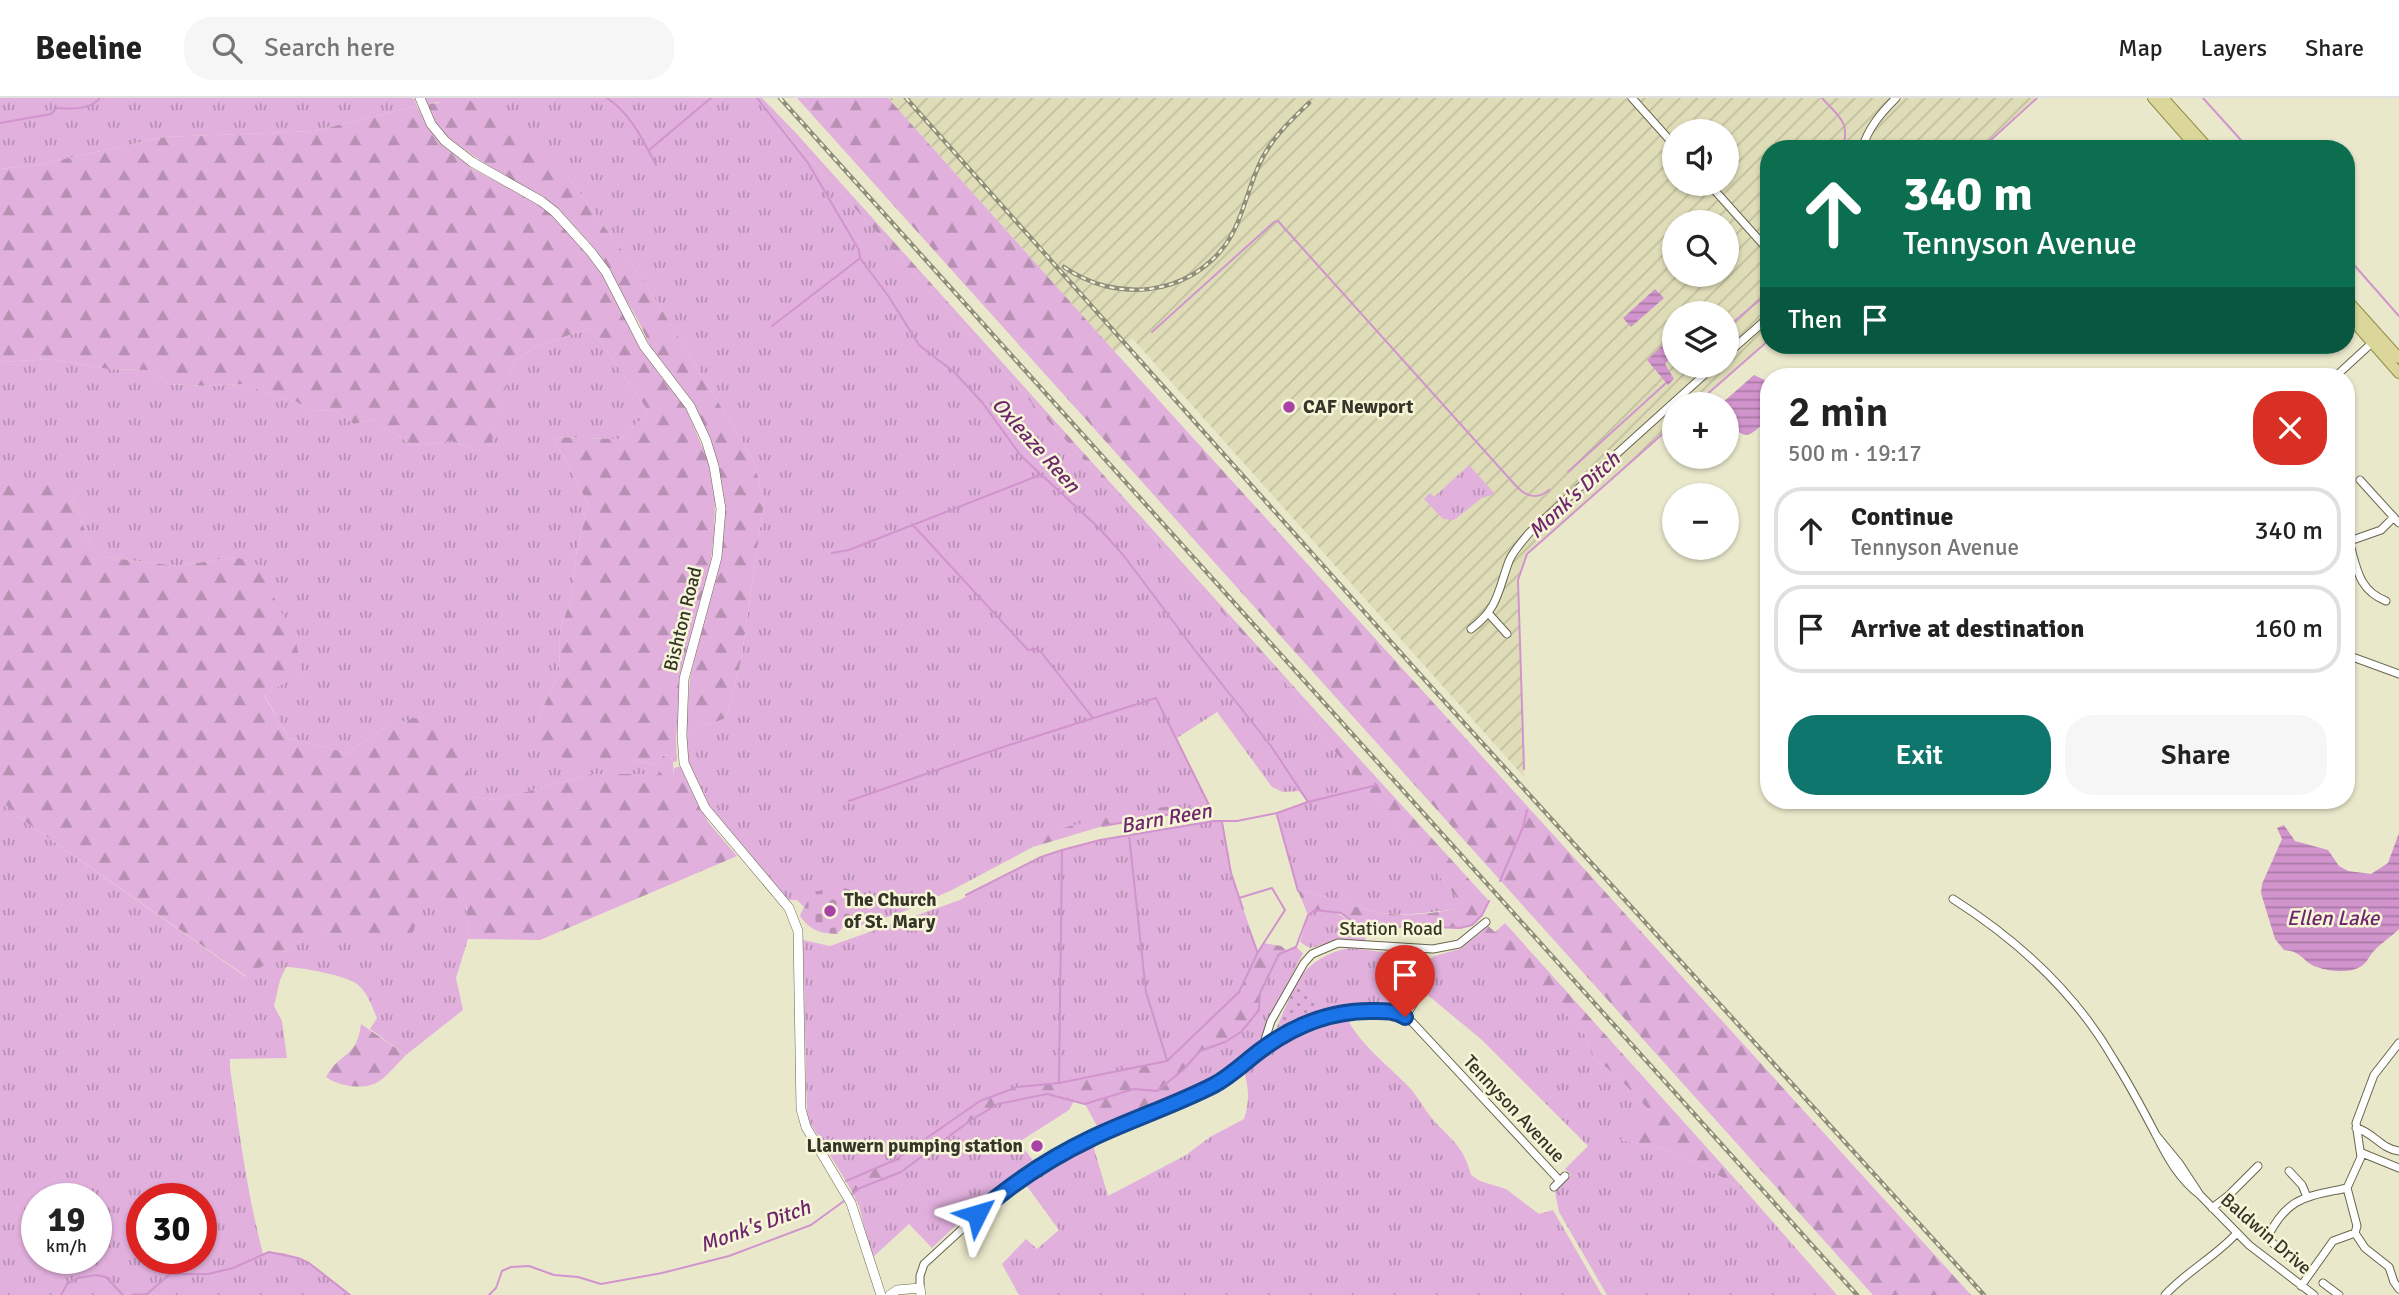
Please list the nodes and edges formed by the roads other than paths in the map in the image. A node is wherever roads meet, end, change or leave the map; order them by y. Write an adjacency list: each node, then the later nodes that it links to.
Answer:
1 (420, 98): 55 (street, Bishton Road)
2 (1632, 98): 6 (street)
3 (1896, 98): 7 (street)
4 (2153, 98): 8 (main road)
5 (2163, 98): 9 (main road)
6 (1662, 131)
7 (1866, 140)
8 (2191, 140)
9 (2201, 140)
10 (1720, 196): 11 (street)
11 (1760, 241)
12 (2355, 311): 15 (main road)
13 (2355, 321): 15 (main road)
14 (1760, 325): 16 (street)
15 (2376, 340): 17 (main road); 18 (street); 19 (main road)
16 (1739, 343)
17 (2399, 358)
18 (2345, 368)
19 (2399, 373)
20 (1701, 378): 26 (street)
21 (2360, 480): 22 (street)
22 (2396, 520): 23 (street)
23 (2355, 539)
24 (2355, 562): 25 (street)
25 (2386, 601)
26 (1489, 614): 27 (street); 28 (street)
27 (1471, 629)
28 (1507, 634)
29 (2355, 657): 30 (street)
30 (2399, 674)
31 (1953, 899): 46 (street, Baldwin Drive)
32 (1486, 922): 33 (street, Station Road)
33 (1419, 950): 34 (street); 36 (street, Station Road)
34 (1405, 1017): 36 (street); 43 (street, Tennyson Avenue)
35 (2398, 1047): 37 (street)
36 (1262, 1049): 54 (street)
37 (2356, 1128): 38 (street); 39 (street)
38 (2399, 1151)
39 (2362, 1153): 41 (street); 44 (street)
40 (2258, 1166): 46 (street)
41 (2399, 1168)
42 (2289, 1171): 45 (street)
43 (1559, 1181)
44 (2347, 1188): 45 (street); 48 (street)
45 (2307, 1197): 49 (street)
46 (2212, 1208): 47 (street, Baldwin Drive)
47 (2237, 1233): 52 (street, Baldwin Drive); 57 (street)
48 (2355, 1233): 50 (street); 52 (street)
49 (2292, 1260)
50 (2396, 1273): 53 (street)
51 (2323, 1283): 59 (street)
52 (2301, 1286): 58 (street, Baldwin Drive)
53 (2399, 1290): 60 (street)
54 (921, 1291): 56 (street)
55 (881, 1295)
56 (890, 1295)
57 (2165, 1295)
58 (2314, 1295)
59 (2339, 1295)
60 (2394, 1295)

